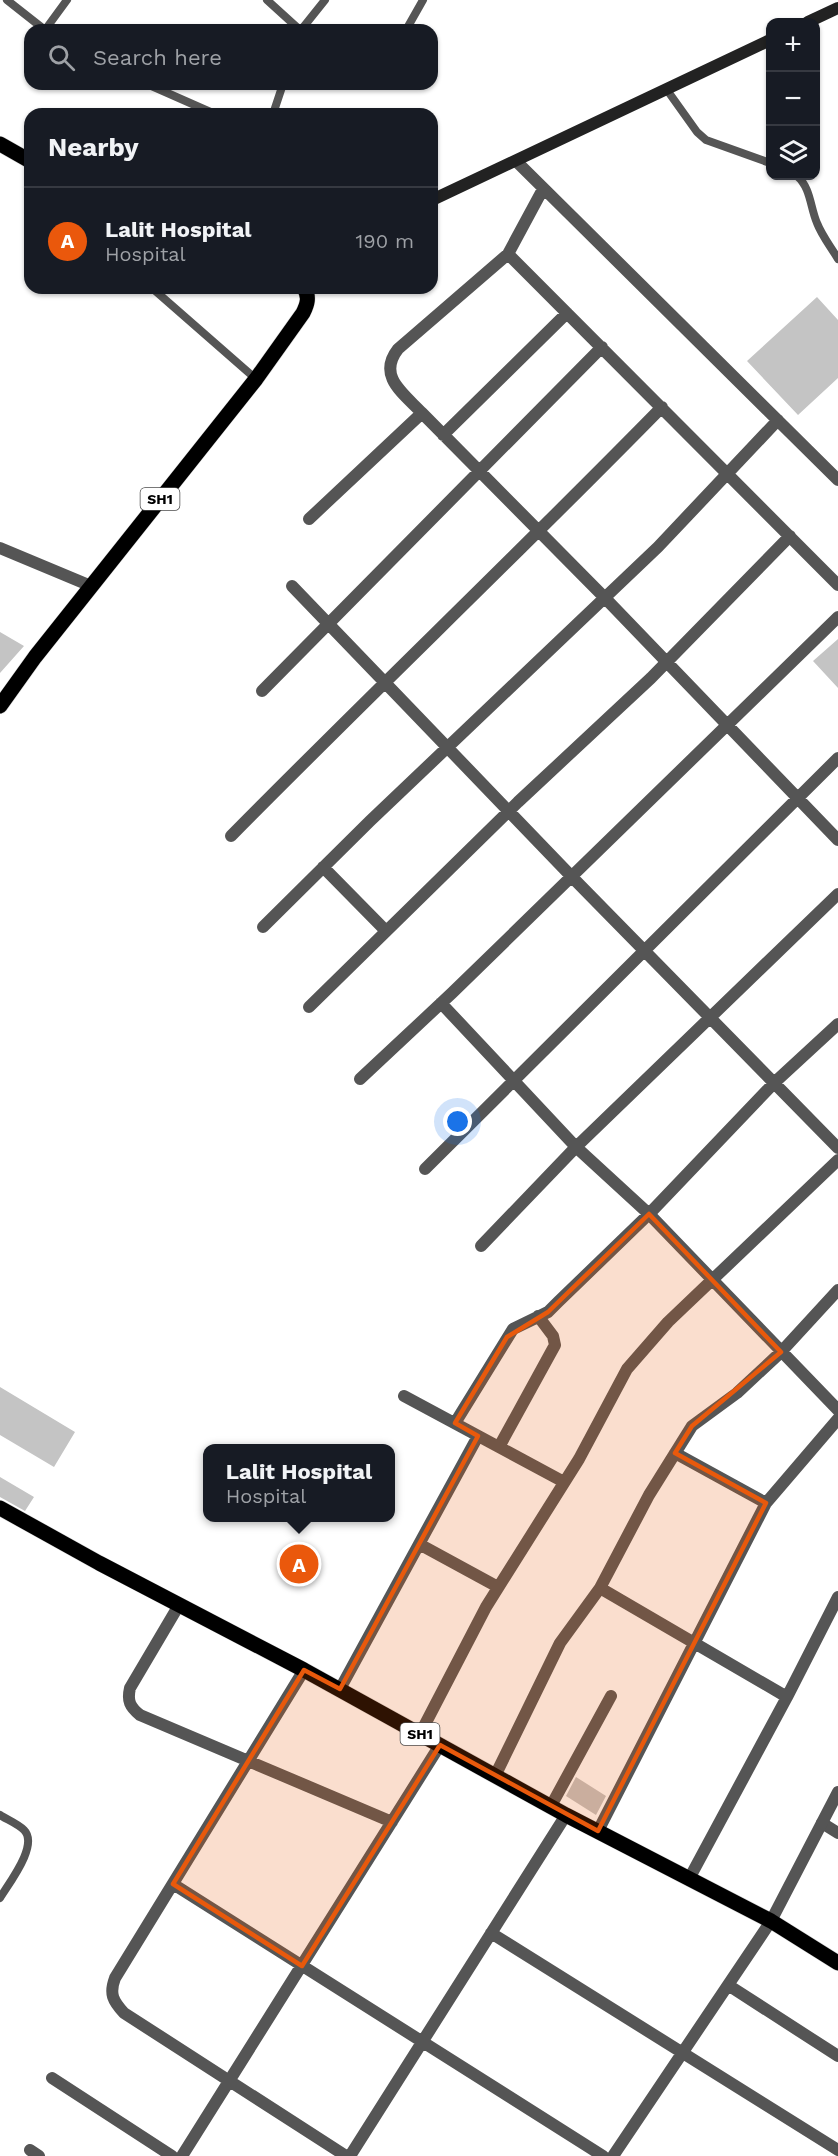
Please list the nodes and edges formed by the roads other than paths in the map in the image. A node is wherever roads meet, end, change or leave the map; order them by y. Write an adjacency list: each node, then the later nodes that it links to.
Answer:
1 (7, 0): 8 (lane)
2 (67, 0): 9 (lane)
3 (267, 0): 10 (lane)
4 (325, 0): 11 (lane)
5 (423, 0): 12 (lane)
6 (838, 8): 7 (main road)
7 (817, 18)
8 (37, 24)
9 (49, 24)
10 (294, 24)
11 (306, 24)
12 (409, 24)
13 (766, 42): 16 (main road)
14 (161, 90): 17 (lane)
15 (281, 90): 18 (lane)
16 (667, 90): 21 (main road); 22 (lane)
17 (201, 108)
18 (275, 108)
19 (0, 144): 20 (main road)
20 (24, 158)
21 (516, 161): 24 (street); 25 (main road)
22 (766, 161)
23 (800, 180): 27 (lane)
24 (543, 189): 26 (street); 35 (street)
25 (438, 197)
26 (508, 254): 30 (street); 34 (street)
27 (838, 259)
28 (159, 294): 32 (lane)
29 (308, 294): 32 (main road, SH1)
30 (567, 313): 31 (street); 36 (street)
31 (602, 347): 33 (street); 37 (street)
32 (256, 379): 45 (main road, SH1)
33 (662, 408): 38 (street); 41 (street)
34 (422, 413): 36 (street); 40 (street)
35 (778, 420): 38 (street); 39 (street)
36 (443, 435): 37 (street)
37 (479, 470): 41 (street); 49 (street)
38 (727, 472): 42 (street); 47 (street)
39 (838, 480)
40 (309, 519)
41 (540, 532): 47 (street); 51 (street)
42 (790, 536): 44 (street); 50 (street)
43 (0, 548): 45 (street)
44 (838, 585)
45 (91, 586): 53 (main road, SH1)
46 (292, 586): 49 (street)
47 (605, 598): 50 (street); 55 (street)
48 (838, 617): 54 (street)
49 (329, 624): 51 (street); 52 (street)
50 (666, 662): 54 (street); 58 (street)
51 (386, 682): 55 (street); 59 (street)
52 (262, 691)
53 (0, 706)
54 (727, 726): 57 (street); 62 (street)
55 (447, 748): 58 (street); 61 (street)
56 (838, 758): 57 (street)
57 (797, 798): 60 (street); 66 (street)
58 (509, 811): 62 (street); 65 (street)
59 (231, 836)
60 (838, 840)
61 (324, 867): 64 (street); 65 (street)
62 (572, 877): 66 (street); 67 (street)
63 (838, 894): 69 (street)
64 (263, 927)
65 (386, 931): 68 (street)
66 (644, 950): 69 (street); 72 (street)
67 (441, 1003): 71 (street); 72 (street)
68 (309, 1007)
69 (709, 1016): 73 (street); 74 (street)
70 (838, 1024): 73 (street)
71 (360, 1079)
72 (514, 1080): 74 (street); 77 (street)
73 (774, 1083): 75 (street); 78 (street)
74 (576, 1147): 78 (street); 79 (street)
75 (838, 1148)
76 (838, 1160): 80 (street)
77 (425, 1169)
78 (649, 1214): 80 (street); 82 (street)
79 (481, 1246)
80 (713, 1281): 83 (street); 91 (street)
81 (838, 1290): 83 (street)
82 (538, 1316): 87 (street); 89 (street)
83 (782, 1352): 85 (street); 90 (street)
84 (404, 1396): 87 (street)
85 (838, 1410)
86 (838, 1419): 92 (street)
87 (454, 1423): 88 (street)
88 (478, 1436): 89 (street); 94 (street)
89 (499, 1447): 91 (street)
90 (675, 1453): 92 (street); 96 (street)
91 (564, 1482): 95 (street)
92 (766, 1503): 99 (street)
93 (0, 1508): 98 (main road, SH1)
94 (419, 1544): 95 (street); 101 (street)
95 (498, 1587): 104 (street)
96 (600, 1588): 99 (street); 107 (street)
97 (838, 1597): 103 (street)
98 (179, 1605): 100 (main road, SH1); 106 (street)
99 (694, 1643): 103 (street); 114 (street)
100 (304, 1670): 101 (main road, SH1); 106 (street)
101 (340, 1689): 104 (main road, SH1)
102 (611, 1696): 109 (street)
103 (787, 1697): 116 (street)
104 (420, 1734): 105 (main road, SH1)
105 (440, 1745): 107 (main road, SH1); 112 (street)
106 (249, 1759): 112 (street); 117 (street)
107 (495, 1776): 109 (main road, SH1)
108 (838, 1792): 113 (street)
109 (551, 1806): 111 (main road, SH1)
110 (0, 1815): 118 (lane)
111 (566, 1815): 114 (main road, SH1); 120 (street)
112 (392, 1822): 122 (street)
113 (822, 1823): 115 (street); 119 (street)
114 (598, 1831): 116 (main road, SH1)
115 (838, 1833)
116 (689, 1879): 119 (main road, SH1)
117 (173, 1884): 122 (street); 128 (street)
118 (0, 1898)
119 (771, 1921): 121 (main road, SH1); 123 (street)
120 (491, 1933): 124 (street); 125 (street)
121 (838, 1963)
122 (302, 1966): 124 (street); 128 (street)
123 (728, 1985): 125 (street); 126 (street)
124 (422, 2042): 132 (street); 133 (street)
125 (682, 2053): 129 (street); 134 (street)
126 (838, 2056)
127 (52, 2078): 130 (street)
128 (231, 2081): 131 (street); 132 (street)
129 (838, 2150)
130 (172, 2156)
131 (182, 2156)
132 (348, 2156)
133 (603, 2156)
134 (613, 2156)

